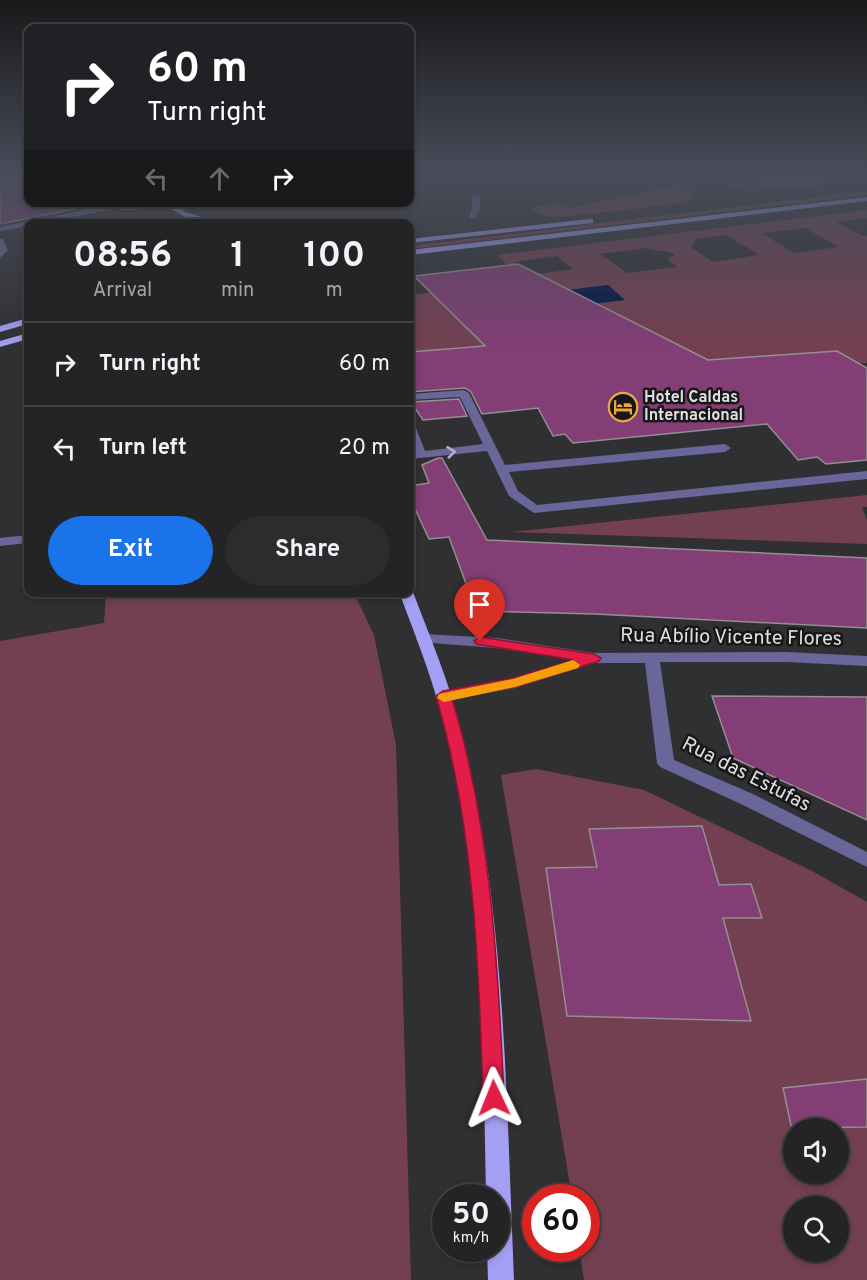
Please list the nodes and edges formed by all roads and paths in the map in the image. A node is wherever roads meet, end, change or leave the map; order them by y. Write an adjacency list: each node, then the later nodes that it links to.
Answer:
1 (492, 232): 4 (main road)
2 (590, 232): 5 (main road)
3 (0, 241): 6 (street)
4 (414, 241)
5 (414, 253)
6 (0, 255)
7 (24, 322): 8 (main road)
8 (0, 329)
9 (24, 337): 10 (main road)
10 (0, 344)
11 (414, 397): 12 (street)
12 (492, 447): 14 (street, one-way to 12); 15 (street)
13 (725, 448): 15 (street)
14 (415, 455)
15 (502, 469): 16 (street)
16 (867, 475)
17 (24, 540): 18 (street)
18 (0, 543)
19 (408, 597): 20 (main road)
20 (423, 639): 22 (street, Rua Abílio Vicente Flores); 24 (main road)
21 (652, 657): 22 (street, Rua Abílio Vicente Flores); 23 (street, Rua Abílio Vicente Flores); 25 (street, Rua das Estufas)
22 (594, 658): 24 (street, Rua Abílio Vicente Flores)
23 (867, 661)
24 (443, 696): 26 (main road)
25 (867, 860)
26 (501, 1280)

